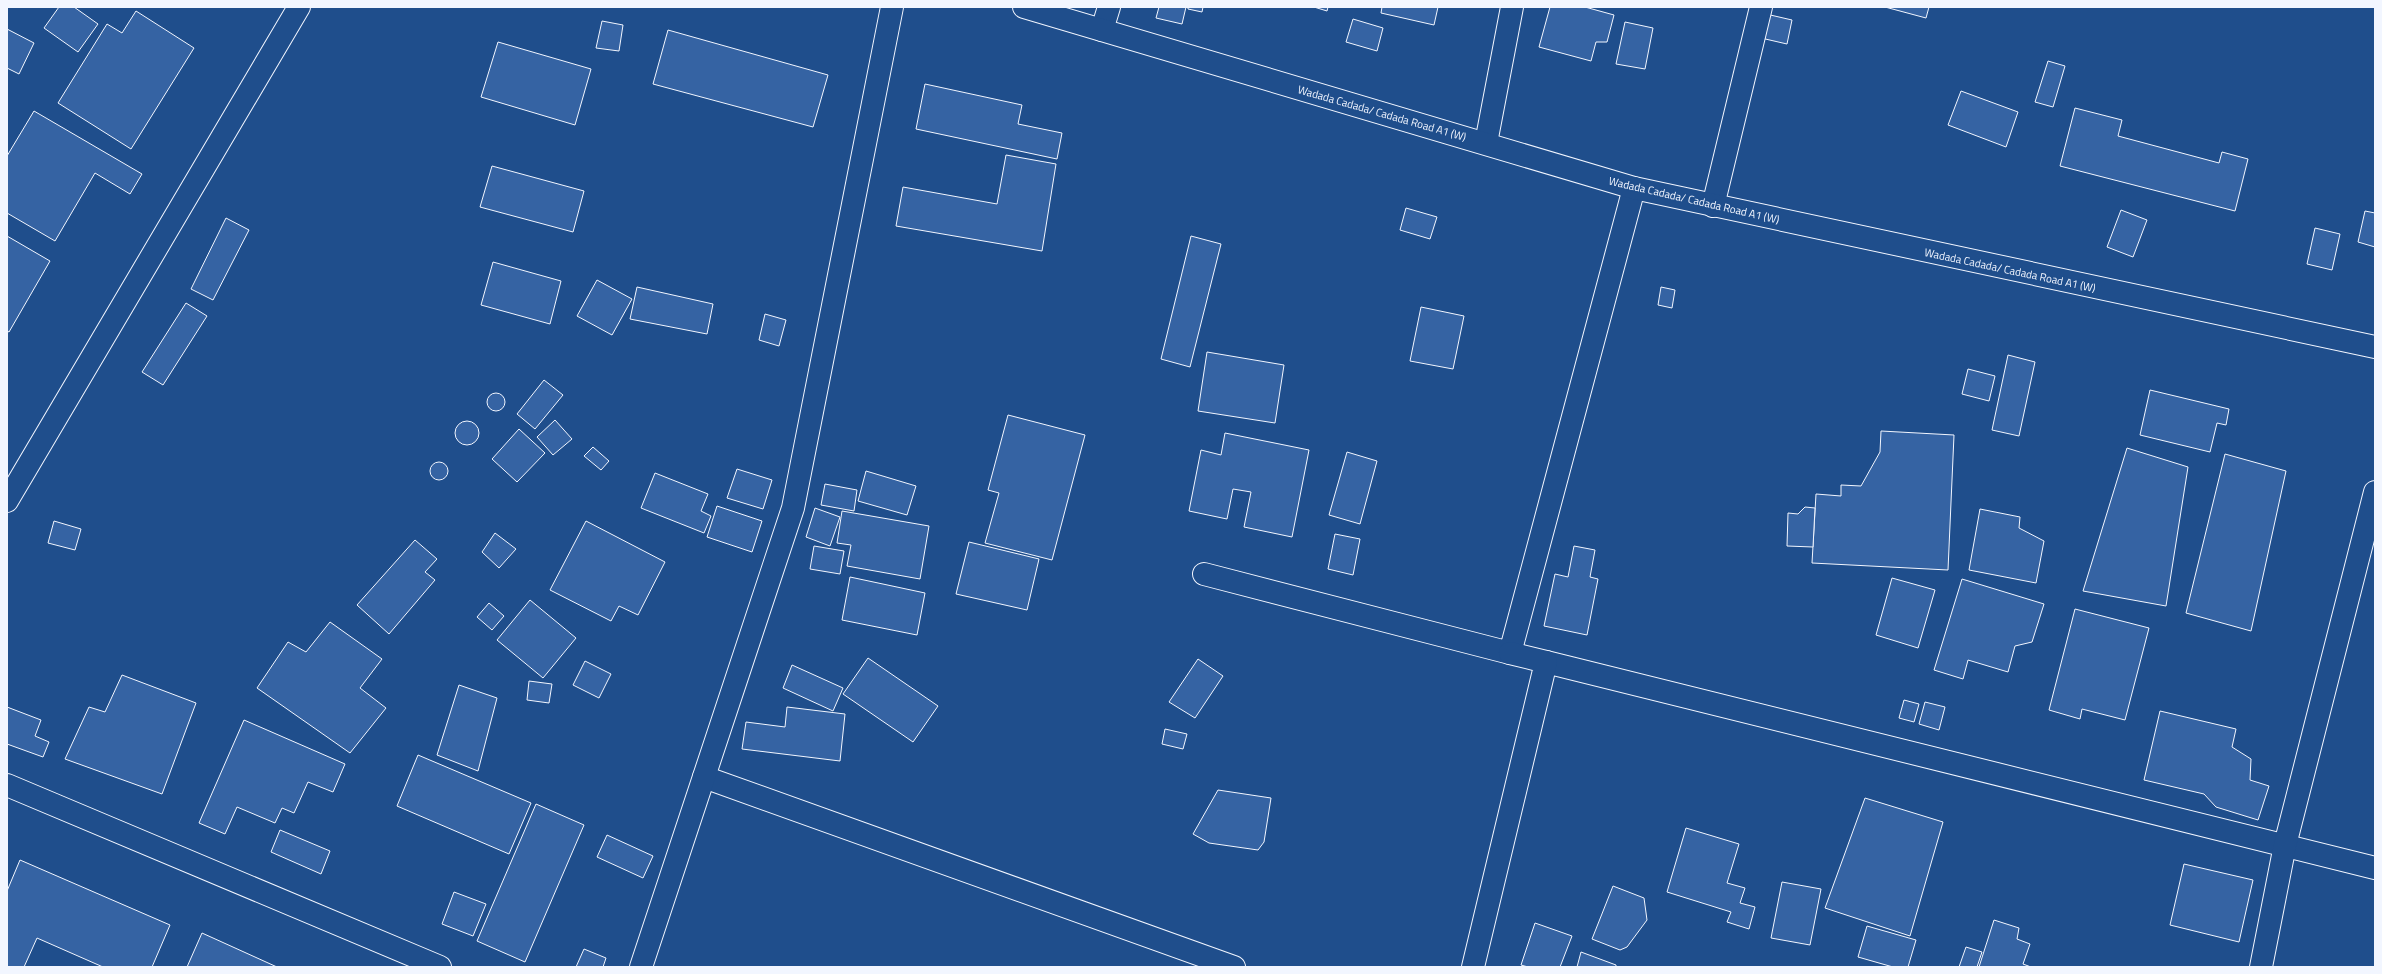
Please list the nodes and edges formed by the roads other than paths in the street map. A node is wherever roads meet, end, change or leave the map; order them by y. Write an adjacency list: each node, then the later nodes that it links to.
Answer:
1 (299, 7): 13 (street)
2 (892, 7): 17 (street)
3 (1024, 7): 7 (street, Wadada Cadada/ Cadada Road A1 (W))
4 (1109, 7): 7 (street)
5 (1512, 7): 8 (street)
6 (1761, 7): 10 (street)
7 (1102, 30): 8 (street, Wadada Cadada/ Cadada Road A1 (W))
8 (1486, 143): 9 (street, Wadada Cadada/ Cadada Road A1 (W))
9 (1634, 188): 10 (street, Wadada Cadada/ Cadada Road A1 (W)); 15 (street)
10 (1713, 206): 11 (street, Wadada Cadada/ Cadada Road A1 (W))
11 (2375, 348)
12 (2375, 492): 19 (street)
13 (7, 501)
14 (1204, 574): 15 (street)
15 (1510, 652): 16 (street)
16 (1546, 662): 19 (street); 24 (street)
17 (704, 777): 22 (street); 23 (street)
18 (7, 785): 21 (street)
19 (2285, 845): 20 (street); 25 (street)
20 (2375, 868)
21 (440, 967)
22 (641, 967)
23 (1234, 967)
24 (1473, 967)
25 (2261, 967)

